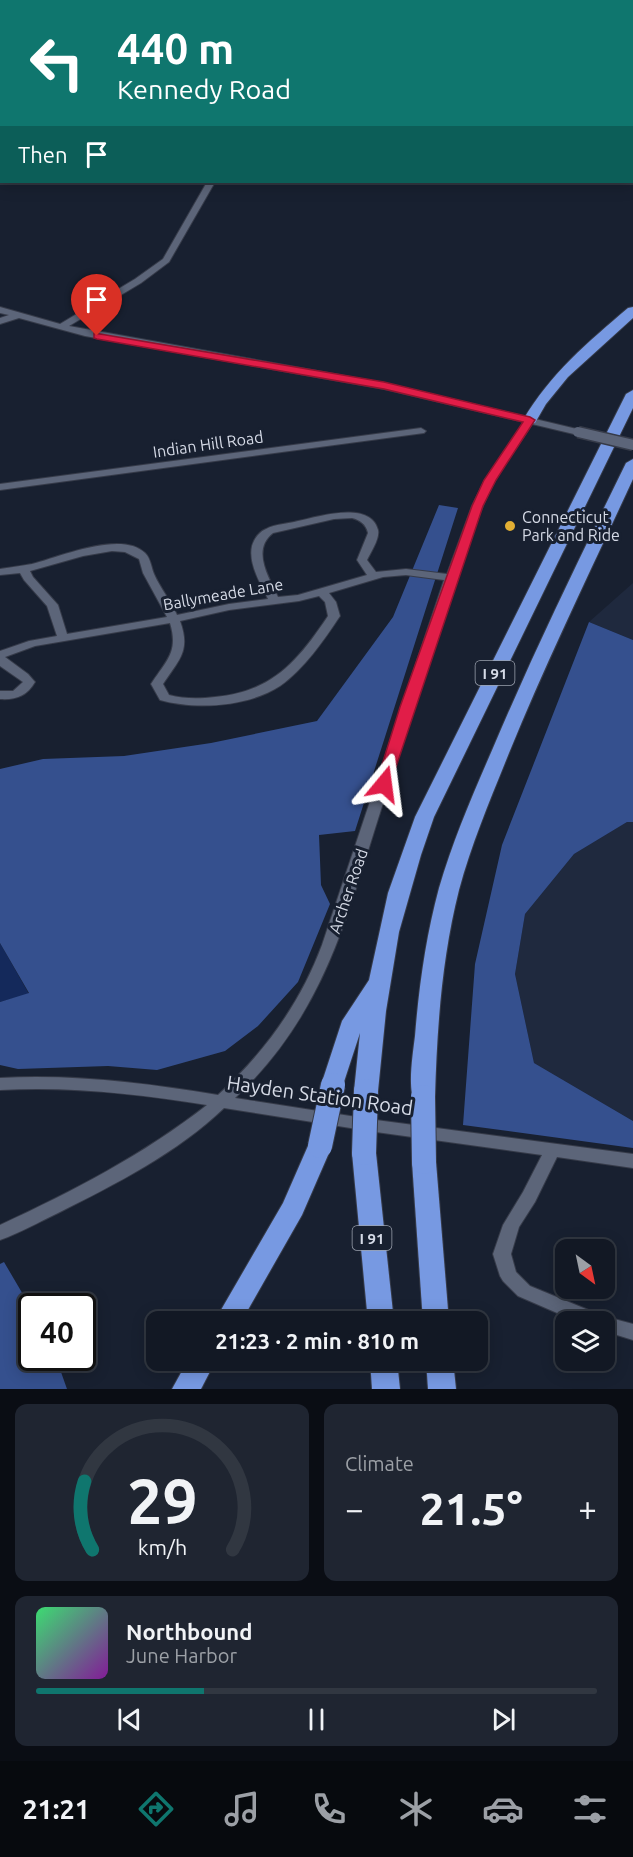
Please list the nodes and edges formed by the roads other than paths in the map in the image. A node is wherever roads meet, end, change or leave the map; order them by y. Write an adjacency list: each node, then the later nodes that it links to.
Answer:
1 (210, 183): 6 (street)
2 (0, 310): 4 (street)
3 (633, 311): 8 (highway)
4 (18, 315): 5 (street); 6 (street)
5 (0, 321)
6 (61, 327): 8 (street)
7 (633, 394): 23 (highway, I 91)
8 (530, 420): 10 (street, bridge); 16 (street, Archer Road)
9 (421, 431): 12 (street, Indian Hill Road)
10 (633, 445)
11 (633, 463): 31 (highway, I 91, bridge)
12 (0, 488)
13 (24, 569): 14 (street); 19 (street); 20 (street)
14 (0, 572)
15 (374, 576): 16 (street, Ballymeade Lane); 17 (street, Ballymeade Lane); 18 (street)
16 (452, 578): 25 (street, Archer Road)
17 (322, 592): 18 (street, Ballymeade Lane); 19 (street)
18 (275, 602): 19 (street, Ballymeade Lane)
19 (173, 619): 20 (street, Ballymeade Lane)
20 (63, 638): 21 (street, Ballymeade Lane)
21 (0, 657): 22 (street, Ballymeade Lane)
22 (0, 695)
23 (378, 979): 29 (highway, bridge); 30 (highway, I 91, bridge)
24 (0, 1084): 25 (street, Hayden Station Road)
25 (220, 1102): 26 (street, Hayden Station Road); 28 (street, Archer Road)
26 (553, 1150): 27 (street, Hayden Station Road); 32 (street)
27 (633, 1161)
28 (0, 1233)
29 (233, 1311)
30 (380, 1311)
31 (435, 1311)
32 (572, 1311)
33 (615, 1326): 34 (street)
34 (633, 1332)
35 (197, 1371): 38 (highway)
36 (385, 1371): 39 (highway)
37 (440, 1371): 40 (highway)
38 (186, 1389)
39 (386, 1389)
40 (442, 1389)

